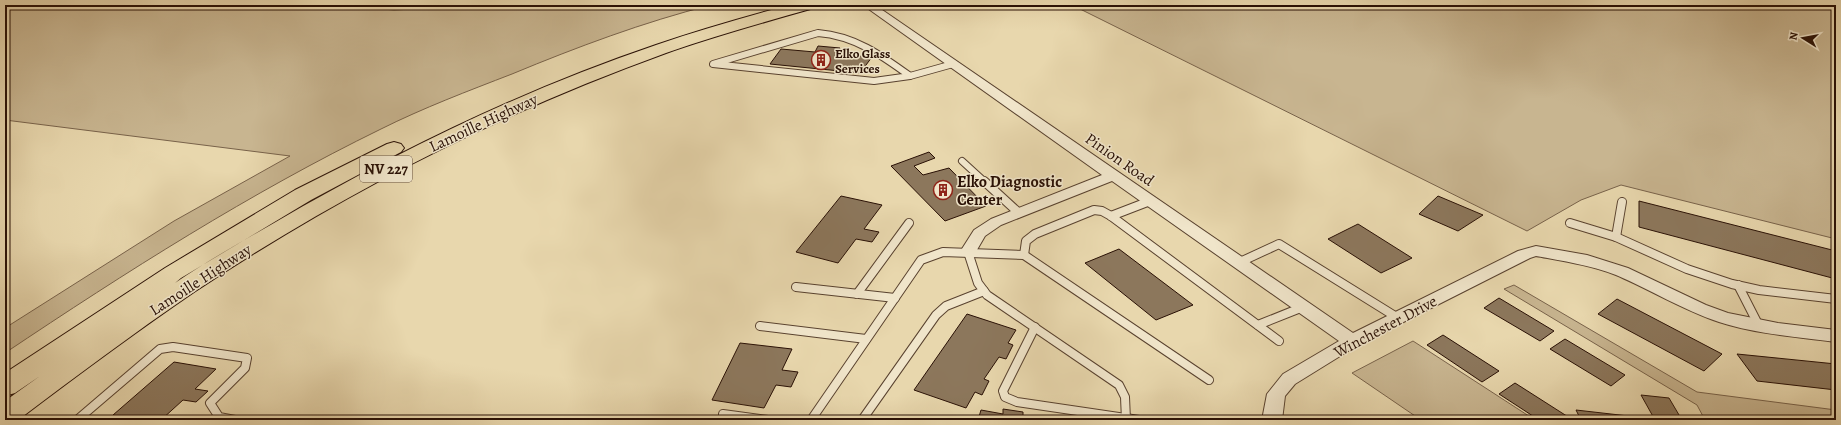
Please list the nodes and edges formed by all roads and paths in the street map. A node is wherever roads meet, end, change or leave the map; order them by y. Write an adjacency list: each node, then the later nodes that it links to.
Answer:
1 (766, 5): 37 (main road, Lamoille Highway / NV 227)
2 (808, 5): 39 (main road, Lamoille Highway / NV 227)
3 (868, 5): 6 (street, Pinion Road)
4 (1793, 5): 5 (path)
5 (1836, 8)
6 (953, 64): 7 (lane); 9 (street, Pinion Road)
7 (911, 77): 7 (lane)
8 (962, 161): 12 (lane)
9 (1114, 175): 10 (street, Pinion Road); 12 (street)
10 (1150, 201): 13 (lane); 19 (street, Pinion Road)
11 (1622, 202): 16 (lane)
12 (1019, 213): 17 (street)
13 (1111, 216): 18 (lane); 28 (lane)
14 (909, 223): 23 (lane)
15 (1570, 223): 16 (lane)
16 (1616, 237): 20 (lane)
17 (968, 252): 18 (lane); 22 (lane); 24 (lane)
18 (1024, 255): 36 (lane)
19 (1240, 262): 26 (street, Pinion Road); 27 (lane)
20 (1738, 285): 25 (lane); 30 (lane)
21 (796, 286): 23 (lane)
22 (984, 291): 31 (lane); 45 (lane)
23 (857, 294): 24 (lane)
24 (895, 298): 33 (lane)
25 (1836, 299)
26 (1303, 307): 28 (lane); 35 (street, Pinion Road)
27 (1399, 319): 30 (street, Winchester Drive); 35 (street, Winchester Drive)
28 (1258, 325): 34 (lane)
29 (760, 326): 33 (lane)
30 (1759, 326): 32 (street)
31 (1035, 328): 40 (lane); 40 (lane)
32 (1836, 336)
33 (866, 340): 44 (lane)
34 (1279, 341)
35 (1352, 341): 47 (street, Winchester Drive)
36 (1209, 380)
37 (5, 386)
38 (723, 414): 43 (lane)
39 (5, 415)
40 (1126, 419): 46 (lane)
41 (77, 420): 42 (lane)
42 (235, 420)
43 (768, 420)
44 (811, 420)
45 (862, 420)
46 (1140, 420)
47 (1272, 420)

